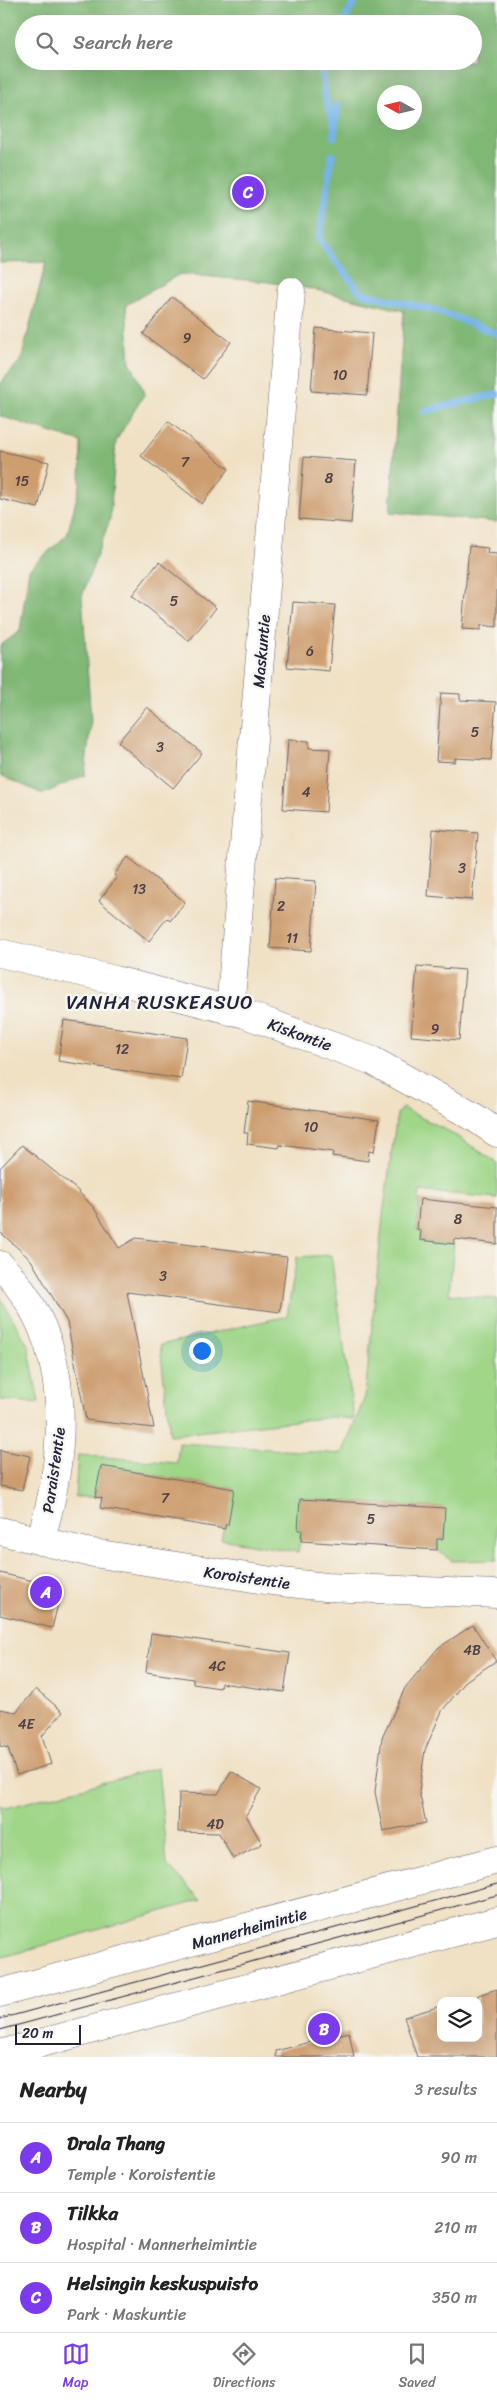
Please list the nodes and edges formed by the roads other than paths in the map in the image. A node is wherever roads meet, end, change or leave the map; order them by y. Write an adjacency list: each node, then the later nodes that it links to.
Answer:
1 (291, 292): 3 (street, Maskuntie)
2 (0, 953): 3 (street, Kiskontie)
3 (230, 1011): 4 (street, Kiskontie)
4 (496, 1130)
5 (0, 1264): 7 (street, Paraistentie)
6 (0, 1531): 7 (street, Koroistentie)
7 (40, 1541): 8 (street, Koroistentie)
8 (497, 1594)
9 (497, 1860): 11 (street, Mannerheimintie)
10 (497, 1921): 12 (street)
11 (0, 1993)
12 (0, 2054)

